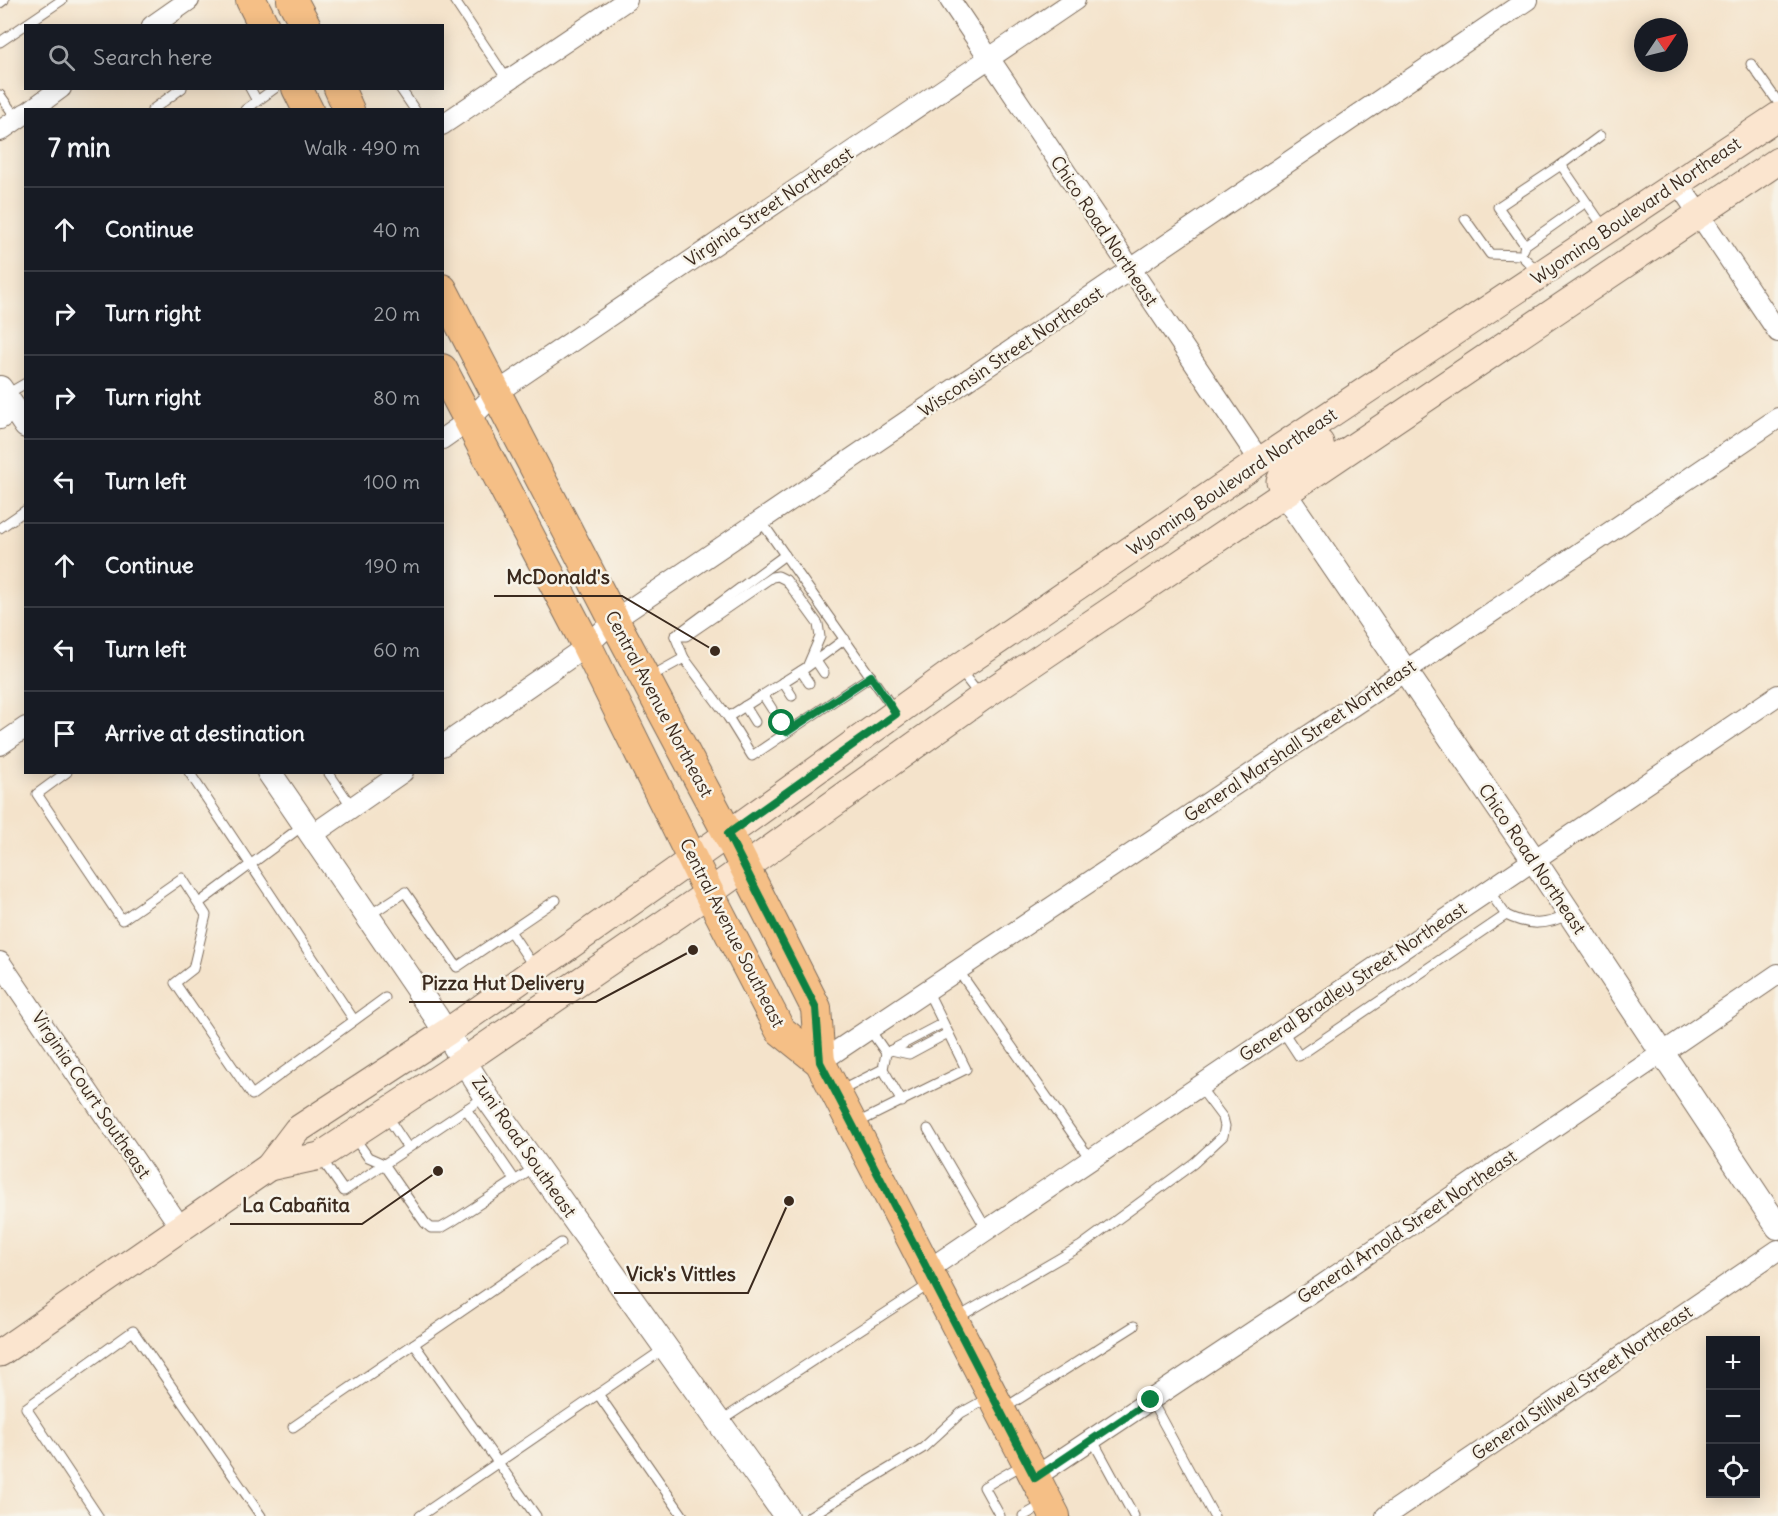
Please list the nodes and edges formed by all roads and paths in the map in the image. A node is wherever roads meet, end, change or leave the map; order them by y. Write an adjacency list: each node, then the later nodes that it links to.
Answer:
1 (4, 0): 11 (lane)
2 (62, 0): 12 (lane)
3 (189, 0): 13 (street)
4 (251, 0): 14 (main road)
5 (292, 0): 15 (main road)
6 (454, 0): 20 (lane)
7 (627, 0): 20 (street)
8 (950, 0): 18 (street, Chico Road Northeast)
9 (1075, 0): 18 (street, Virginia Street Northeast)
10 (1527, 0): 52 (street, Wisconsin Street Northeast)
11 (0, 3)
12 (27, 24)
13 (155, 24)
14 (263, 24)
15 (305, 24)
16 (24, 26): 17 (lane)
17 (0, 42)
18 (989, 58): 52 (street, Chico Road Northeast); 59 (street, Virginia Street Northeast)
19 (1751, 64): 30 (lane)
20 (508, 81): 40 (street)
21 (58, 90): 31 (street)
22 (179, 90): 32 (lane)
23 (251, 90): 29 (lane)
24 (272, 90): 29 (lane)
25 (298, 90): 34 (main road)
26 (340, 90): 35 (main road)
27 (401, 90): 36 (lane)
28 (0, 95): 37 (lane)
29 (257, 101): 33 (lane)
30 (1778, 102)
31 (33, 108)
32 (155, 108)
33 (248, 108)
34 (307, 108)
35 (349, 108)
36 (414, 108)
37 (24, 113)
38 (24, 115): 41 (street)
39 (1778, 116): 45 (main road, Wyoming Boulevard Northeast)
40 (444, 124)
41 (0, 131)
42 (1600, 136): 44 (lane)
43 (1778, 162): 47 (main road, Wyoming Boulevard Northeast)
44 (1561, 165): 46 (lane); 50 (lane)
45 (1678, 183): 47 (street); 49 (main road, Wyoming Boulevard Northeast)
46 (1586, 202): 49 (lane); 50 (lane)
47 (1699, 214): 55 (street); 65 (main road, Wyoming Boulevard Northeast)
48 (1465, 219): 51 (lane)
49 (1606, 231): 53 (main road, Wyoming Boulevard Northeast)
50 (1525, 245): 51 (lane)
51 (1521, 255): 53 (lane)
52 (1130, 270): 64 (street, Chico Road Northeast); 67 (street, Wisconsin Street Northeast)
53 (1541, 274): 57 (main road, Wyoming Boulevard Northeast)
54 (444, 293): 59 (main road, Central Avenue Northeast)
55 (1778, 332)
56 (444, 373): 62 (main road, Central Avenue Southeast)
57 (1376, 384): 64 (main road, Wyoming Boulevard Northeast); 65 (main road)
58 (24, 386): 60 (lane)
59 (496, 393): 62 (street, Virginia Street Northeast); 71 (main road, Central Avenue Northeast)
60 (9, 407)
61 (1778, 418): 79 (street, General Marshall Street Northeast)
62 (469, 420): 63 (street, Virginia Street Northeast); 74 (main road, Central Avenue Southeast)
63 (444, 438)
64 (1260, 461): 70 (main road); 77 (main road, Wyoming Boulevard Northeast)
65 (1284, 493): 70 (main road, Wyoming Boulevard Northeast); 79 (street, Chico Road Northeast)
66 (24, 511): 68 (lane)
67 (761, 521): 69 (lane); 71 (street, Wisconsin Street Northeast)
68 (0, 528)
69 (785, 555): 72 (lane); 73 (lane)
70 (1147, 588): 91 (main road, Wyoming Boulevard Northeast)
71 (614, 620): 74 (street, Wisconsin Street Northeast); 82 (main road, Central Avenue Northeast)
72 (675, 636): 75 (lane); 78 (lane)
73 (845, 639): 76 (lane); 81 (lane)
74 (587, 646): 106 (street, Wisconsin Street Northeast); 115 (main road, Central Avenue Southeast)
75 (684, 658): 82 (lane); 97 (lane)
76 (816, 661): 78 (lane); 80 (lane)
77 (958, 668): 91 (lane); 96 (main road, Wyoming Boulevard Northeast)
78 (804, 669): 83 (lane); 84 (lane)
79 (1405, 671): 116 (street, Chico Road Northeast); 129 (street, General Marshall Street Northeast)
80 (824, 673)
81 (871, 676): 89 (lane); 96 (lane)
82 (645, 679): 114 (main road, Central Avenue Northeast)
83 (783, 682): 86 (lane); 88 (lane)
84 (809, 683)
85 (833, 687): 89 (lane)
86 (763, 695): 92 (lane); 94 (lane)
87 (1778, 695): 116 (street, General Bradley Street Northeast)
88 (792, 696)
89 (840, 697): 93 (lane)
90 (818, 698): 93 (lane)
91 (981, 698): 118 (main road, Wyoming Boulevard Northeast)
92 (745, 706): 97 (lane); 99 (lane)
93 (825, 707): 98 (lane)
94 (772, 709)
95 (801, 710): 98 (lane)
96 (896, 714): 114 (main road, Wyoming Boulevard Northeast)
97 (728, 717): 104 (lane)
98 (807, 719): 102 (lane)
99 (754, 722)
100 (782, 723): 102 (lane)
101 (24, 728): 105 (street)
102 (787, 732): 104 (lane)
103 (765, 735): 104 (lane)
104 (771, 744)
105 (0, 745)
106 (444, 745)
107 (64, 774): 122 (lane)
108 (190, 774): 117 (lane)
109 (270, 774): 113 (street, Zuni Road Southeast)
110 (329, 774): 112 (lane)
111 (400, 774): 112 (street)
112 (352, 808): 113 (street)
113 (308, 829): 117 (lane); 125 (street, Zuni Road Southeast)
114 (728, 834): 115 (main road, Wyoming Boulevard Northeast); 118 (main road, Central Avenue Northeast)
115 (693, 858): 120 (main road, Central Avenue Southeast); 128 (main road, Wyoming Boulevard Northeast)
116 (1533, 860): 119 (street, General Bradley Street Northeast); 123 (street, Chico Road Northeast)
117 (251, 864): 122 (lane); 133 (lane)
118 (744, 868): 120 (main road, Wyoming Boulevard Northeast); 142 (main road, Central Avenue Northeast)
119 (1488, 891): 124 (lane); 136 (street, General Bradley Street Northeast)
120 (709, 893): 141 (main road, Wyoming Boulevard Northeast); 142 (main road, Central Avenue Southeast)
121 (556, 900): 126 (lane)
122 (199, 903): 133 (lane)
123 (1569, 914): 124 (lane); 140 (street, Chico Road Northeast)
124 (1506, 915): 136 (lane)
125 (368, 916): 126 (lane); 137 (street, Zuni Road Southeast)
126 (510, 932): 128 (lane)
127 (0, 962): 161 (street, Virginia Court Southeast)
128 (536, 969): 137 (main road, Wyoming Boulevard Northeast)
129 (957, 970): 131 (street, General Marshall Street Northeast); 155 (lane)
130 (1778, 974): 140 (street, General Arnold Street Northeast)
131 (927, 990): 134 (lane); 135 (street, General Marshall Street Northeast)
132 (385, 998): 133 (lane)
133 (354, 1020)
134 (943, 1023): 138 (lane); 139 (lane)
135 (870, 1029): 139 (lane); 142 (street, General Marshall Street Northeast)
136 (1282, 1030): 144 (street, General Bradley Street Northeast)
137 (447, 1032): 141 (street, Zuni Road Southeast); 157 (main road, Wyoming Boulevard Northeast)
138 (948, 1033): 139 (lane); 147 (lane)
139 (888, 1052): 143 (lane)
140 (1661, 1054): 160 (street, Chico Road Northeast); 172 (street, General Arnold Street Northeast)
141 (464, 1060): 146 (street, Zuni Road Southeast); 148 (main road, Wyoming Boulevard Northeast)
142 (820, 1062): 145 (main road, Central Avenue Southeast)
143 (883, 1069): 145 (lane); 147 (lane)
144 (1199, 1086): 155 (street, General Bradley Street Northeast); 166 (lane)
145 (835, 1093): 149 (main road, Central Avenue Southeast)
146 (476, 1102): 152 (street, Zuni Road Southeast); 153 (lane)
147 (902, 1102): 149 (lane)
148 (385, 1113): 151 (main road, Wyoming Boulevard Northeast); 153 (lane)
149 (853, 1125): 165 (main road, Central Avenue Southeast)
150 (928, 1129): 162 (lane)
151 (352, 1135): 154 (main road, Wyoming Boulevard Northeast); 156 (lane)
152 (501, 1139): 158 (street, Zuni Road Southeast); 159 (lane)
153 (408, 1148): 156 (lane)
154 (320, 1156): 156 (lane); 157 (main road)
155 (1091, 1160): 162 (street, General Bradley Street Northeast)
156 (384, 1164): 159 (lane)
157 (269, 1167): 161 (main road)
158 (536, 1167): 159 (lane); 169 (street, Zuni Road Southeast)
159 (515, 1180)
160 (1778, 1227)
161 (181, 1228): 170 (main road)
162 (987, 1230): 165 (street, General Bradley Street Northeast)
163 (561, 1244): 168 (lane)
164 (1778, 1250): 179 (street, General Stillwel Street Northeast)
165 (932, 1275): 166 (main road, Central Avenue Southeast); 174 (lane)
166 (955, 1320): 173 (main road, Central Avenue Southeast)
167 (1134, 1326): 173 (lane)
168 (414, 1344): 175 (lane); 177 (lane)
169 (666, 1347): 171 (lane); 174 (street, Zuni Road Southeast)
170 (0, 1353)
171 (598, 1394): 177 (lane); 184 (lane)
172 (1151, 1400): 176 (street, General Arnold Street Northeast); 189 (lane)
173 (997, 1403): 178 (main road, Central Avenue Southeast); 186 (lane)
174 (719, 1422): 185 (street, Zuni Road Southeast)
175 (293, 1427)
176 (1092, 1439): 178 (street, General Arnold Street Northeast); 188 (lane)
177 (498, 1462): 182 (lane); 183 (lane)
178 (1038, 1495): 187 (lane)
179 (1412, 1509): 190 (street, General Stillwel Street Northeast)
180 (98, 1516): 181 (lane)
181 (261, 1516)
182 (420, 1516)
183 (536, 1516)
184 (683, 1516)
185 (786, 1516)
186 (810, 1516)
187 (1000, 1516)
188 (1134, 1516)
189 (1214, 1516)
190 (1386, 1516)

